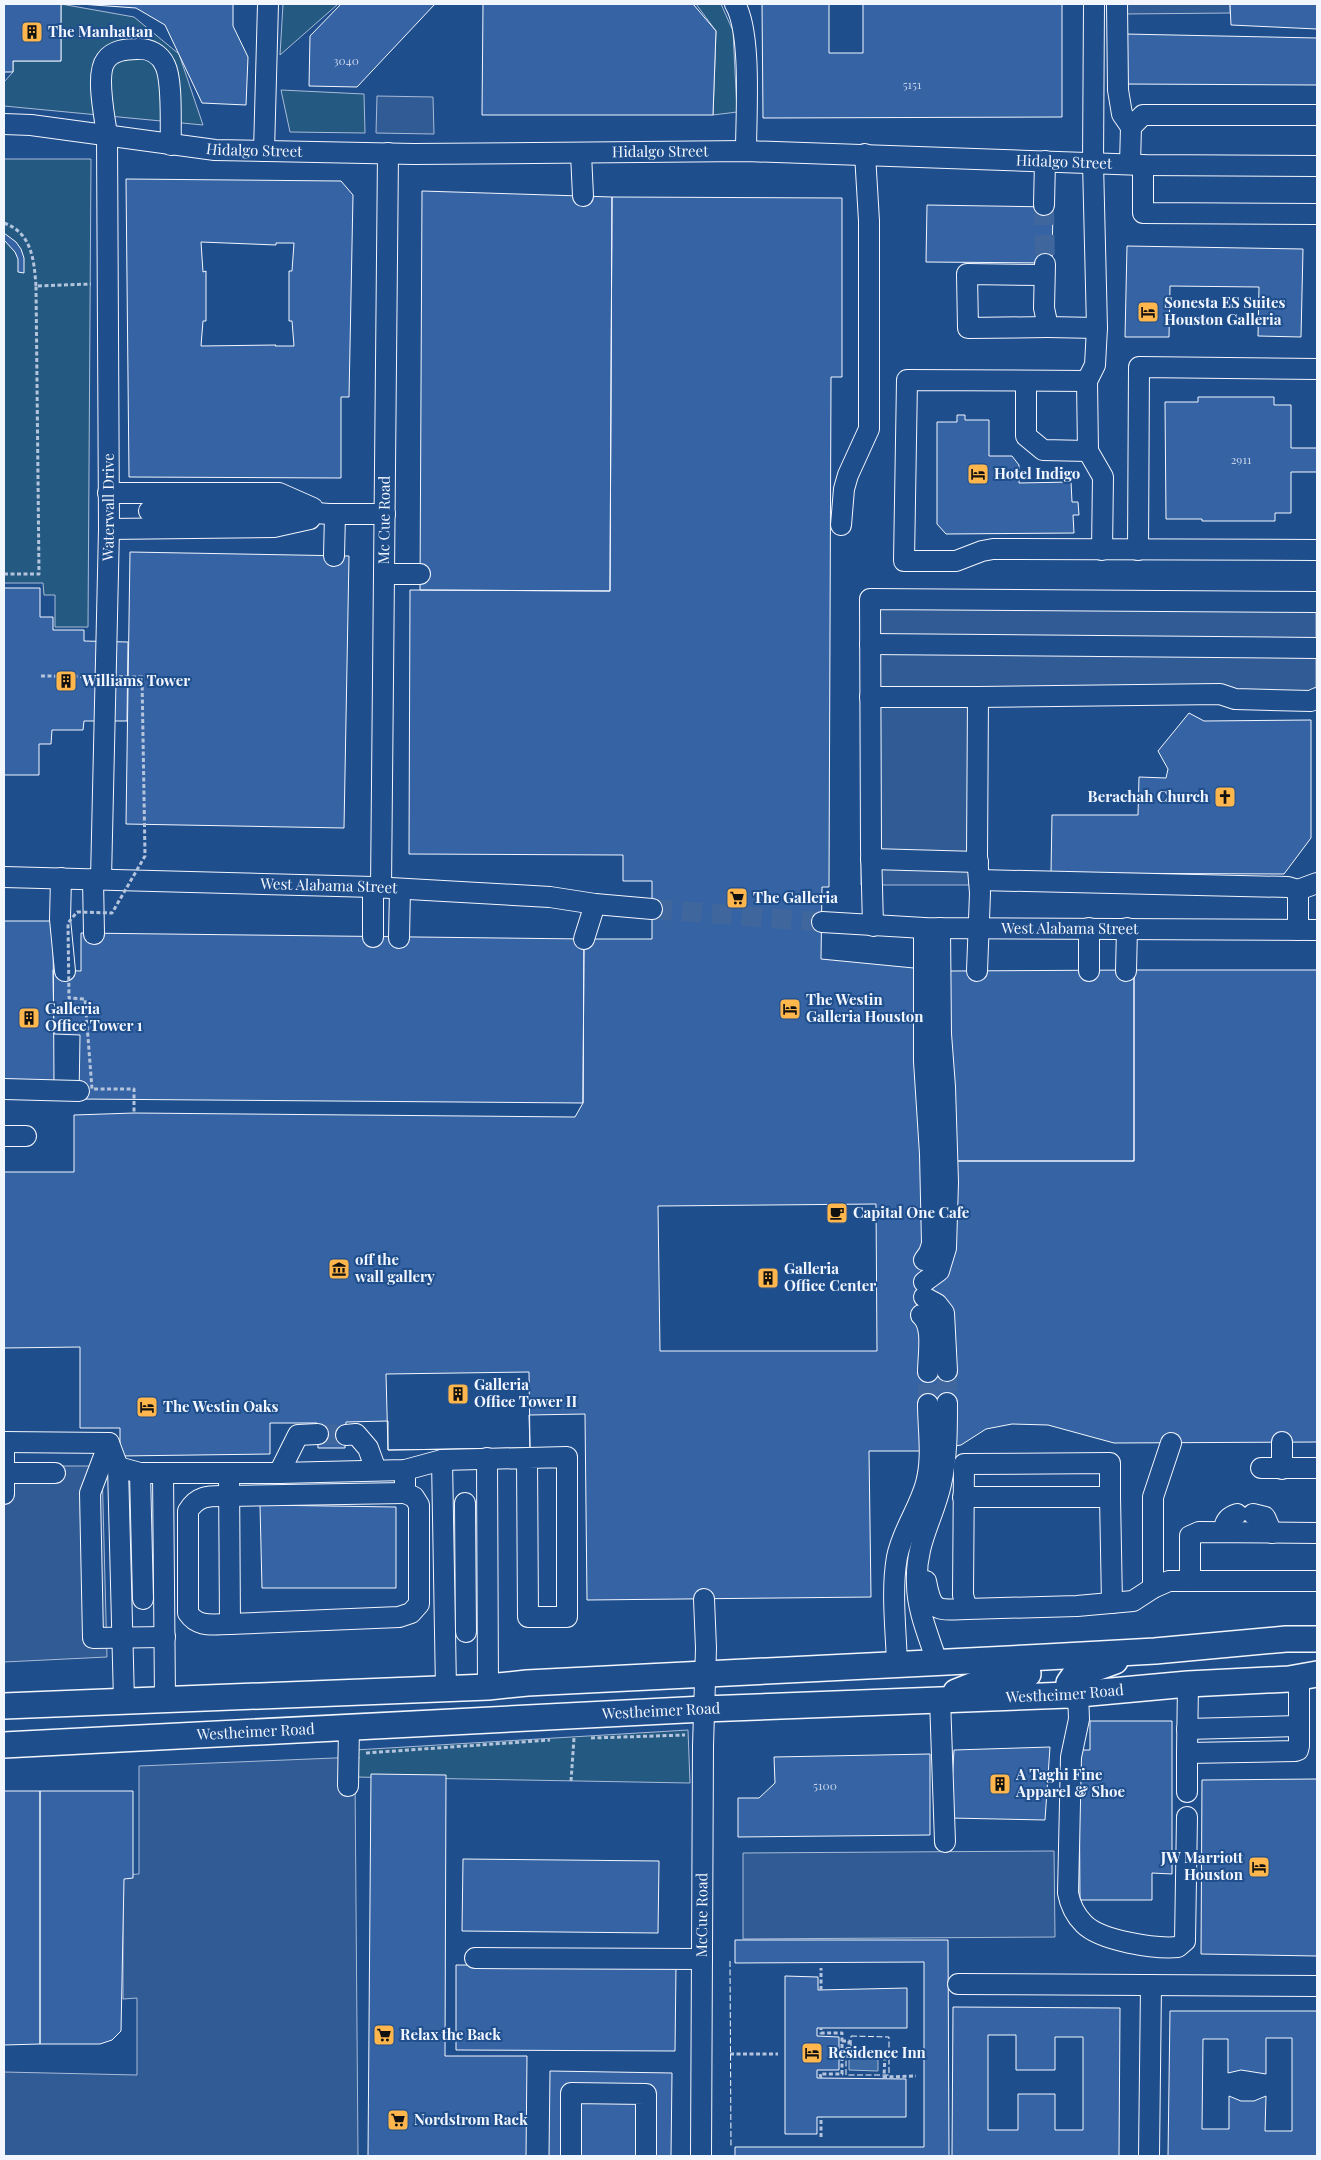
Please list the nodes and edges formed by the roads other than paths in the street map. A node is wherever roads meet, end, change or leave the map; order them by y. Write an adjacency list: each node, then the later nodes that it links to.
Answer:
1 (268, 4): 10 (street)
2 (735, 4): 11 (street)
3 (1094, 4): 16 (street)
4 (1117, 4): 7 (street)
5 (1317, 115): 7 (street)
6 (4, 124): 8 (street, Hidalgo Street)
7 (1131, 126): 17 (street)
8 (107, 135): 9 (street, Hidalgo Street); 9 (street, Waterwall Drive); 28 (street, Waterwall Drive)
9 (171, 145): 10 (street, Hidalgo Street)
10 (264, 151): 12 (street, Hidalgo Street)
11 (746, 151): 13 (street, Hidalgo Street); 14 (street, Hidalgo Street)
12 (388, 154): 13 (street, Hidalgo Street); 31 (street, Mc Cue Road)
13 (581, 154): 19 (street)
14 (865, 154): 15 (street, Hidalgo Street); 32 (street)
15 (1045, 161): 16 (street, Hidalgo Street); 20 (street)
16 (1093, 163): 17 (street, Hidalgo Street); 23 (street)
17 (1136, 165): 18 (street, Hidalgo Street); 21 (street)
18 (1317, 166)
19 (582, 196)
20 (1044, 205)
21 (1317, 214)
22 (1048, 327): 22 (street); 23 (street)
23 (1097, 328): 26 (street)
24 (1317, 369): 35 (street)
25 (1026, 381): 26 (street); 27 (street); 34 (street)
26 (1087, 381): 27 (street)
27 (1088, 451): 34 (street)
28 (108, 493): 30 (street); 33 (street, Waterwall Drive)
29 (149, 511): 30 (street)
30 (332, 514): 31 (street); 33 (street); 37 (street)
31 (385, 514): 38 (street, Mc Cue Road)
32 (841, 525)
33 (109, 529): 50 (street, Waterwall Drive)
34 (1102, 550): 35 (street)
35 (1138, 550): 36 (street)
36 (1317, 550)
37 (334, 556)
38 (385, 574): 39 (street); 52 (street, Mc Cue Road)
39 (420, 574)
40 (1317, 602): 41 (street)
41 (870, 644): 42 (street); 43 (street)
42 (1317, 648)
43 (870, 697): 44 (street); 46 (street)
44 (978, 697): 45 (street); 47 (street)
45 (1317, 698)
46 (871, 859): 47 (street); 57 (street)
47 (979, 871): 53 (street); 58 (street)
48 (4, 877): 49 (street, West Alabama Street)
49 (60, 878): 50 (street, West Alabama Street); 68 (street)
50 (97, 879): 52 (street, West Alabama Street); 63 (street, Waterwall Drive)
51 (1317, 883): 53 (street)
52 (385, 888): 54 (street, West Alabama Street); 64 (street); 65 (street)
53 (1298, 890): 62 (street)
54 (595, 904): 55 (street, West Alabama Street); 66 (street)
55 (652, 909)
56 (822, 922): 57 (street, West Alabama Street)
57 (873, 926): 59 (street, West Alabama Street)
58 (979, 927): 59 (street, West Alabama Street); 60 (street, West Alabama Street); 69 (street)
59 (932, 928): 75 (street); 76 (street)
60 (1088, 928): 61 (street, West Alabama Street); 70 (street)
61 (1127, 928): 62 (street, West Alabama Street); 67 (street)
62 (1307, 930)
63 (94, 934)
64 (373, 937)
65 (399, 938)
66 (584, 939)
67 (1126, 970)
68 (65, 971)
69 (977, 971)
70 (1089, 971)
71 (4, 1089): 72 (street)
72 (79, 1091)
73 (4, 1136): 74 (street)
74 (26, 1136)
75 (924, 1260)
76 (938, 1371)
77 (318, 1434): 97 (street)
78 (346, 1435): 90 (street)
79 (4, 1442): 80 (street); 92 (street)
80 (109, 1442): 86 (street); 119 (street)
81 (1282, 1442): 88 (street)
82 (1171, 1443): 110 (street)
83 (487, 1458): 84 (street); 85 (street); 118 (street)
84 (527, 1458): 84 (street)
85 (442, 1460): 91 (street); 116 (street)
86 (118, 1467): 94 (street); 119 (street)
87 (1261, 1468): 88 (street)
88 (1282, 1468): 89 (street)
89 (1317, 1468)
90 (376, 1470): 91 (street); 97 (street)
91 (405, 1470): 98 (street)
92 (4, 1473): 93 (street); 99 (street)
93 (56, 1473)
94 (140, 1473): 95 (street); 111 (street)
95 (163, 1473): 96 (street); 120 (street)
96 (229, 1473): 97 (street); 100 (street)
97 (279, 1473)
98 (405, 1493): 100 (street); 115 (street)
99 (4, 1494)
100 (229, 1496): 115 (street); 115 (street)
101 (962, 1497): 102 (street); 102 (street); 114 (street)
102 (1110, 1497): 113 (street)
103 (464, 1503): 117 (street)
104 (1224, 1532): 105 (street); 105 (street); 108 (street)
105 (1272, 1533): 106 (street)
106 (1317, 1533)
107 (923, 1535): 114 (street); 124 (street); 125 (street)
108 (1190, 1581): 109 (street); 110 (street)
109 (1317, 1581)
110 (1153, 1588): 113 (street)
111 (143, 1599)
112 (704, 1599): 126 (street, McCue Road)
113 (1112, 1603): 114 (street)
114 (967, 1610)
115 (230, 1624)
116 (444, 1632): 117 (street); 130 (street)
117 (466, 1632): 118 (street)
118 (487, 1634): 129 (street)
119 (122, 1637): 120 (street); 135 (street)
120 (165, 1637): 133 (street)
121 (1317, 1639): 122 (main road)
122 (1141, 1652): 123 (main road); 131 (main road)
123 (1046, 1657): 124 (main road); 134 (main road)
124 (937, 1662): 125 (main road)
125 (897, 1664): 126 (main road)
126 (705, 1673): 129 (main road); 137 (street, McCue Road)
127 (1308, 1675): 128 (main road, Westheimer Road); 139 (street)
128 (1188, 1684): 131 (main road, Westheimer Road); 141 (street)
129 (488, 1687): 130 (main road); 138 (main road)
130 (446, 1689): 132 (main road)
131 (1073, 1694): 134 (main road, Westheimer Road); 147 (street)
132 (242, 1696): 133 (main road); 142 (main road)
133 (165, 1699): 135 (main road)
134 (939, 1699): 137 (main road, Westheimer Road); 148 (street)
135 (124, 1701): 136 (main road)
136 (4, 1706)
137 (704, 1709): 138 (main road, Westheimer Road); 150 (street, McCue Road)
138 (384, 1725): 140 (main road, Westheimer Road)
139 (1299, 1726): 141 (street); 144 (street)
140 (349, 1727): 142 (main road, Westheimer Road); 145 (street)
141 (1187, 1729): 144 (street)
142 (145, 1738): 143 (main road, Westheimer Road)
143 (4, 1744)
144 (1187, 1753): 146 (street)
145 (348, 1786)
146 (1187, 1792)
147 (1187, 1817)
148 (945, 1842)
149 (475, 1958): 150 (street)
150 (702, 1959): 156 (street, McCue Road)
151 (958, 1984): 152 (street)
152 (1151, 1985): 153 (street); 157 (street)
153 (1317, 1986)
154 (571, 2156): 155 (street)
155 (646, 2156)
156 (702, 2156)
157 (1149, 2156)

